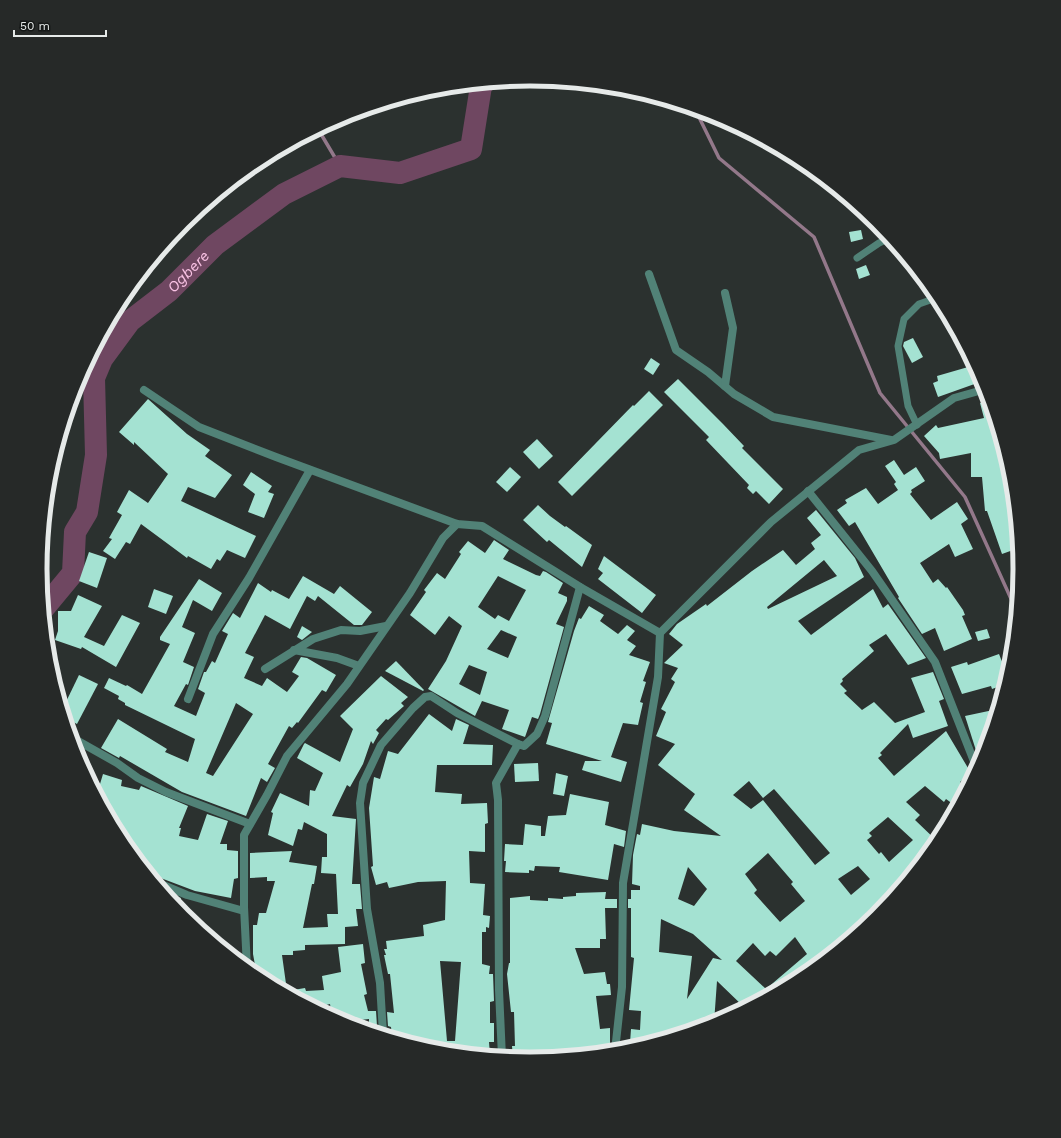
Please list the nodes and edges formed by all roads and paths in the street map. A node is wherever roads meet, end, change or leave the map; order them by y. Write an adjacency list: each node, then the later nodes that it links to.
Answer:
1 (885, 240): 2 (lane)
2 (858, 258)
3 (649, 274): 6 (street)
4 (725, 293): 6 (street)
5 (932, 299): 9 (lane)
6 (725, 386): 10 (street)
7 (144, 390): 11 (street)
8 (980, 391): 9 (street)
9 (917, 425): 10 (street)
10 (894, 440): 12 (street)
11 (310, 470): 13 (street); 20 (street)
12 (808, 491): 16 (street); 23 (street)
13 (457, 524): 14 (street); 15 (street)
14 (580, 587): 16 (street); 22 (street)
15 (386, 626): 17 (street); 18 (street)
16 (660, 633): 29 (street)
17 (294, 650): 18 (street); 19 (street)
18 (359, 666): 24 (street)
19 (265, 669)
20 (188, 699)
21 (79, 741): 24 (street)
22 (518, 744): 28 (street); 30 (street)
23 (974, 761)
24 (250, 824): 26 (street)
25 (165, 886): 26 (street)
26 (244, 911): 27 (street)
27 (247, 960)
28 (383, 1029)
29 (616, 1044)
30 (502, 1051)

